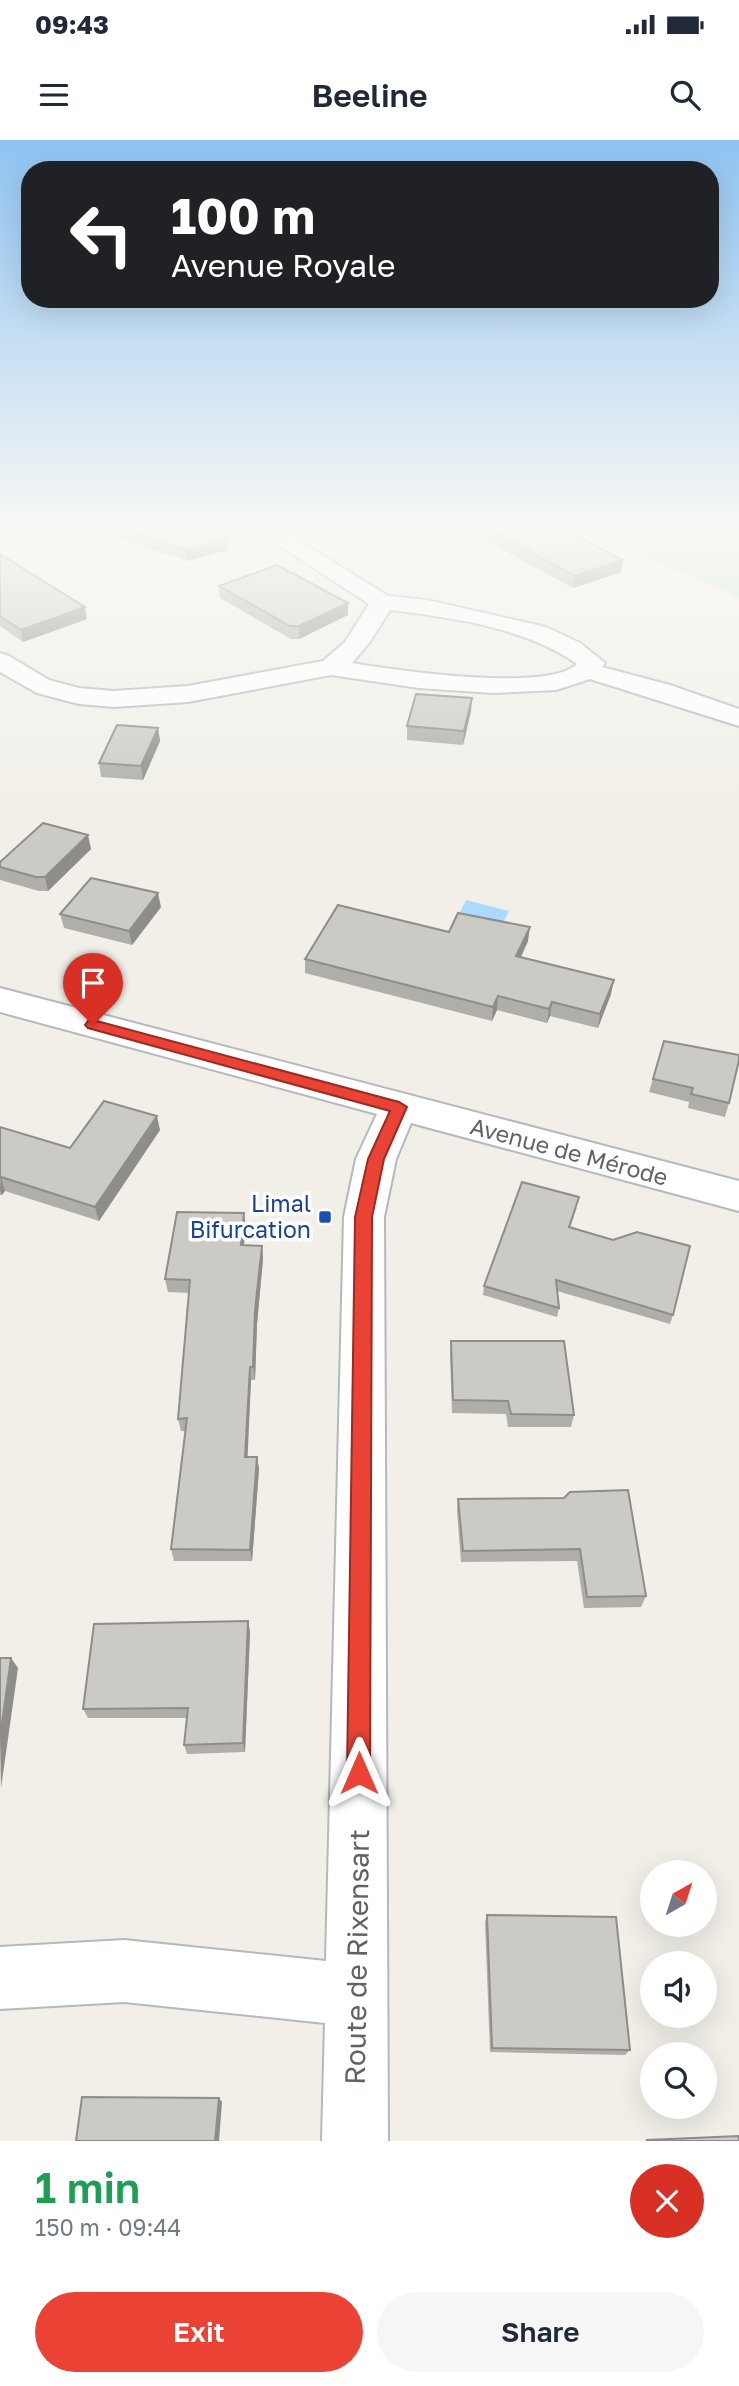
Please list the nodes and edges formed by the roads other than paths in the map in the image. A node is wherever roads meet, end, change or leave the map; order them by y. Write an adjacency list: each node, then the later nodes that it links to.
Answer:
1 (368, 623): 4 (street)
2 (499, 623): 5 (street)
3 (0, 661): 4 (street)
4 (331, 667): 5 (street)
5 (585, 670): 6 (street)
6 (739, 718)
7 (0, 1000): 8 (street, Avenue de Mérode)
8 (399, 1107): 9 (street, Avenue de Mérode); 11 (street, Route de Rixensart)
9 (739, 1196)
10 (0, 1978): 11 (street)
11 (357, 1995): 12 (street, Route de Rixensart)
12 (355, 2141)

